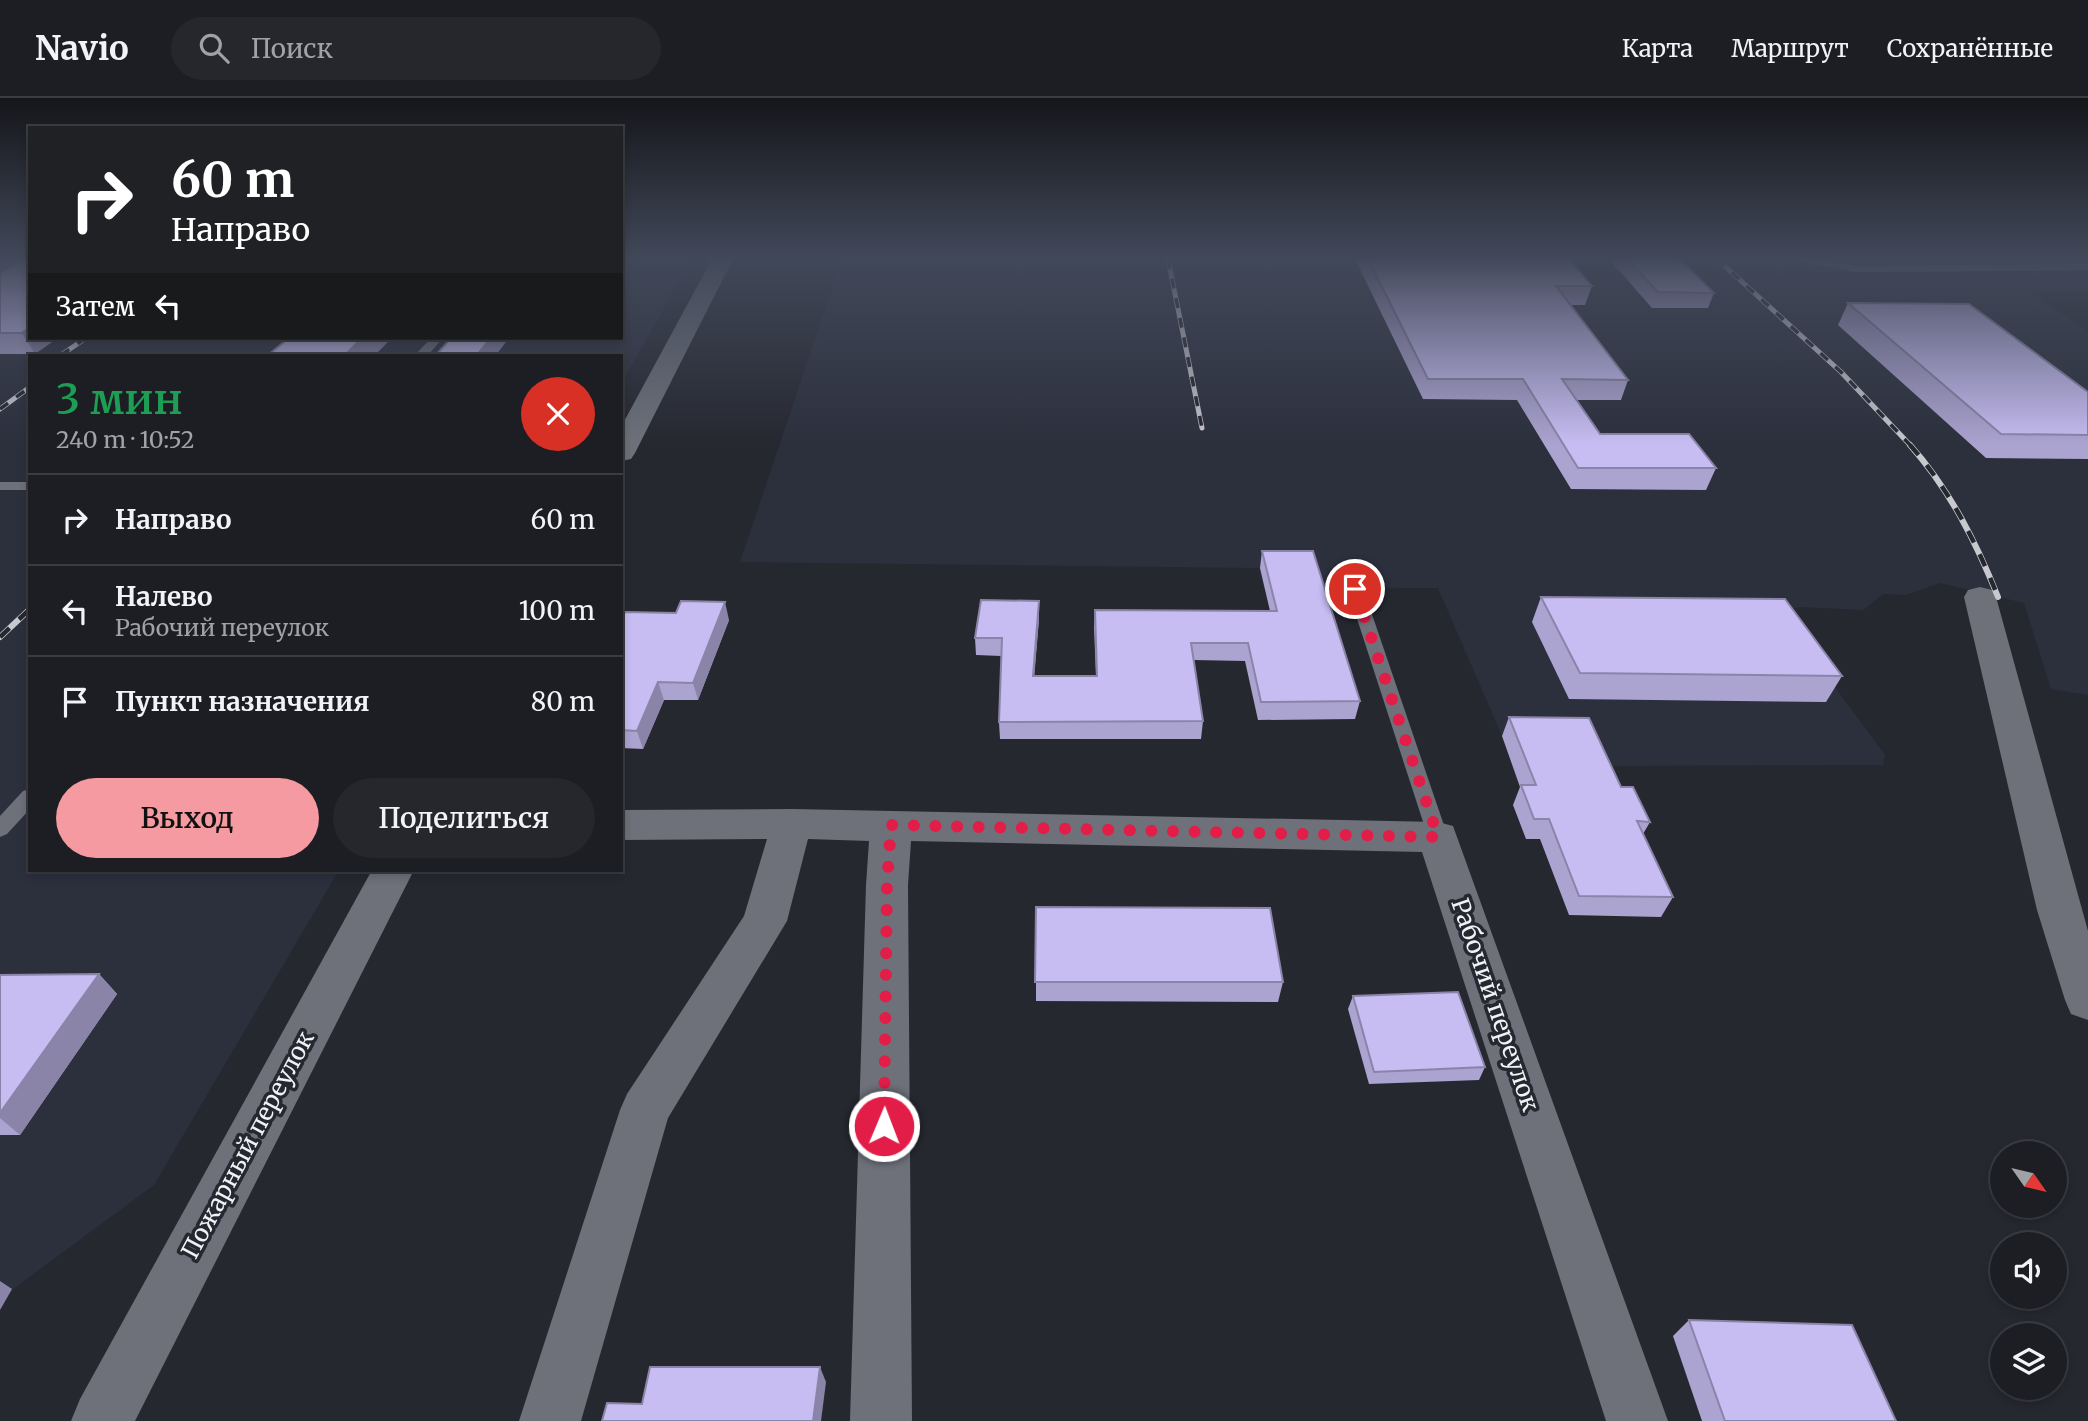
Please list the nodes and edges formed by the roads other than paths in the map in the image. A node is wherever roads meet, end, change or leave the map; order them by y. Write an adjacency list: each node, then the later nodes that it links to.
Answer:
1 (691, 321): 4 (street)
2 (435, 340): 3 (lane)
3 (422, 354)
4 (623, 449)
5 (0, 486): 6 (lane)
6 (28, 486)
7 (1355, 589): 14 (lane, Рабочий переулок)
8 (1980, 597): 16 (street)
9 (28, 798): 13 (lane)
10 (792, 824): 11 (street); 12 (street); 18 (street)
11 (623, 825)
12 (891, 825): 14 (street); 19 (street)
13 (0, 829)
14 (1438, 837): 20 (street, Рабочий переулок)
15 (392, 872): 17 (street, Пожарный переулок)
16 (2088, 1000)
17 (102, 1421)
18 (550, 1421)
19 (881, 1421)
20 (1637, 1421)

